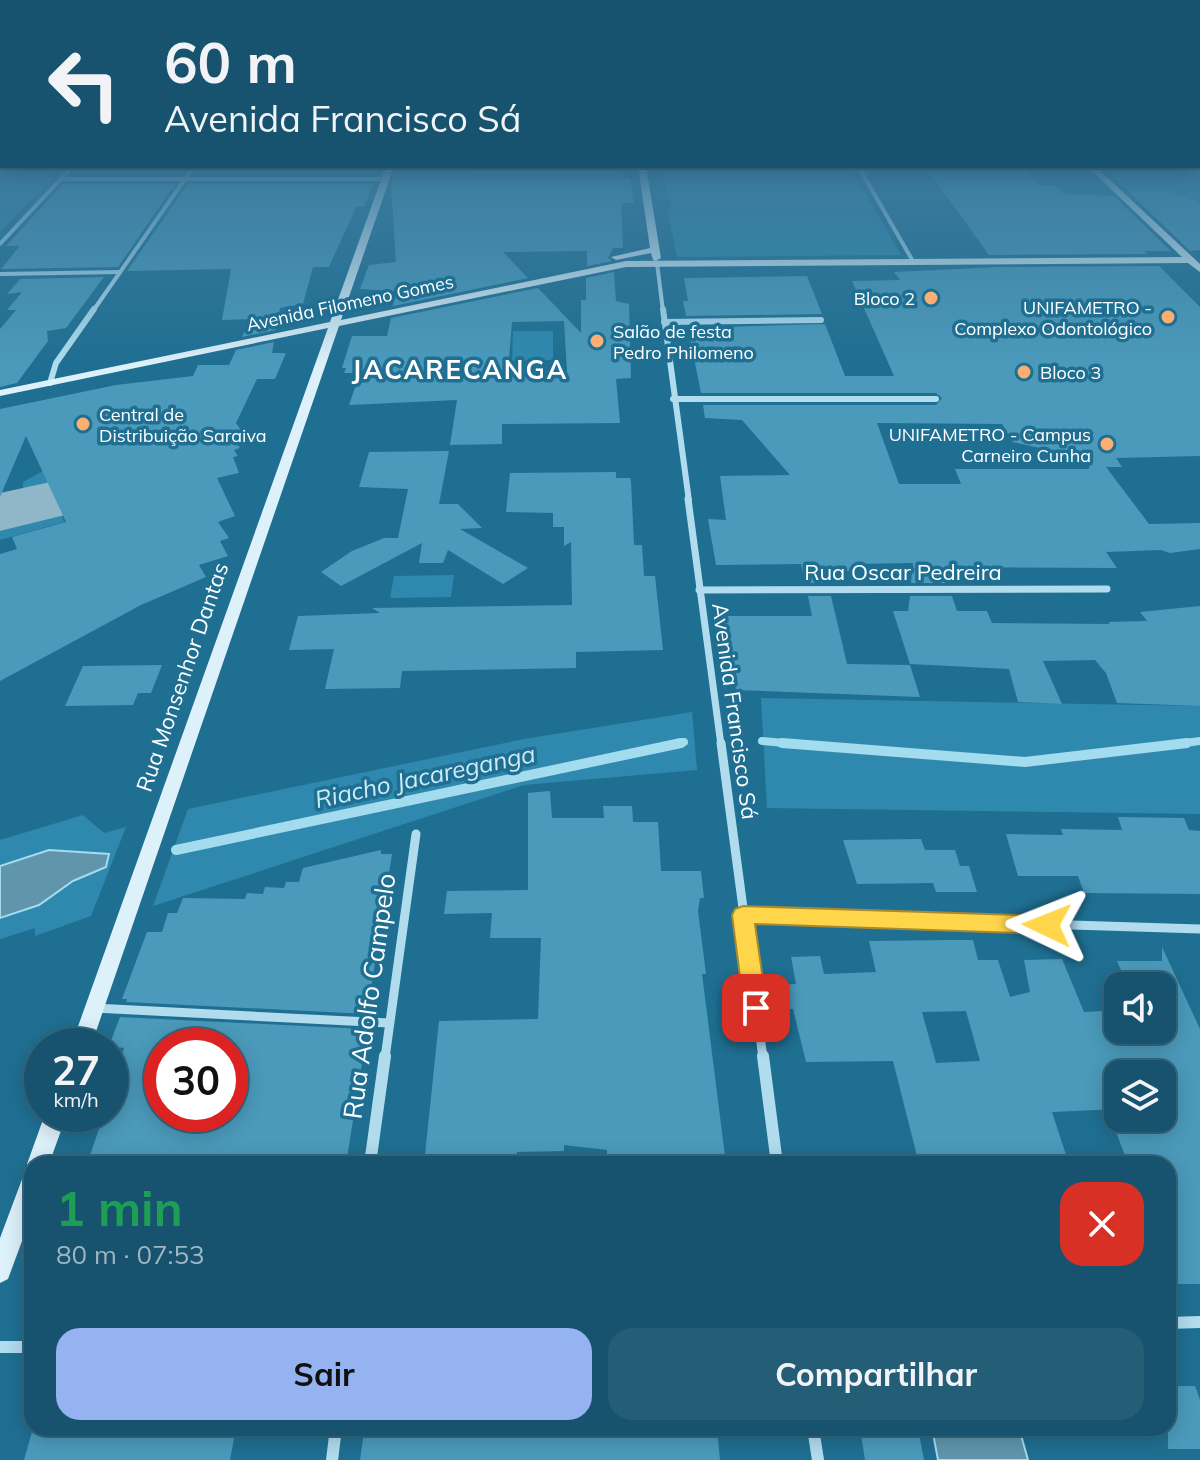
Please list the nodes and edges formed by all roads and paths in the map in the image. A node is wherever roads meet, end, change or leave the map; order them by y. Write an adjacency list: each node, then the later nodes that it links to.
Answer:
1 (149, 230): 11 (street)
2 (367, 230): 13 (street, Rua Monsenhor Dantas)
3 (651, 230): 6 (street)
4 (895, 230): 9 (street)
5 (1158, 230): 7 (street)
6 (654, 250): 8 (street); 13 (street, Avenida Filomeno Gomes)
7 (1189, 260): 9 (street, Avenida Filomeno Gomes); 10 (street)
8 (657, 263): 9 (street, Avenida Filomeno Gomes); 13 (street, Avenida Filomeno Gomes); 15 (street, Avenida Francisco Sá)
9 (914, 263)
10 (1200, 269)
11 (120, 272): 12 (street); 16 (street)
12 (0, 274)
13 (334, 319): 16 (street, Avenida Filomeno Gomes); 26 (street, Rua Monsenhor Dantas)
14 (821, 320): 15 (street)
15 (664, 322): 19 (street, Avenida Francisco Sá)
16 (51, 377): 17 (street, Avenida Filomeno Gomes); 18 (street, Avenida Filomeno Gomes)
17 (0, 382)
18 (0, 393)
19 (673, 399): 20 (street); 22 (street, Avenida Francisco Sá)
20 (936, 399)
21 (1107, 589): 22 (street, Rua Oscar Pedreira)
22 (699, 590): 24 (street, Avenida Francisco Sá)
23 (416, 834): 27 (street, Rua Adolfo Campelo)
24 (743, 915): 25 (street); 32 (street, Avenida Francisco Sá)
25 (1200, 929)
26 (94, 1008): 27 (street); 28 (street, Rua Monsenhor Dantas)
27 (389, 1023): 31 (street, Rua Adolfo Campelo)
28 (87, 1028)
29 (50, 1132): 30 (street)
30 (41, 1156)
31 (371, 1156)
32 (776, 1156)
33 (24, 1204): 34 (street)
34 (0, 1271)
35 (1200, 1322): 36 (street)
36 (1176, 1323)
37 (0, 1347): 38 (street)
38 (24, 1347)
39 (335, 1436): 41 (street)
40 (814, 1436): 42 (street)
41 (332, 1460)
42 (818, 1460)

